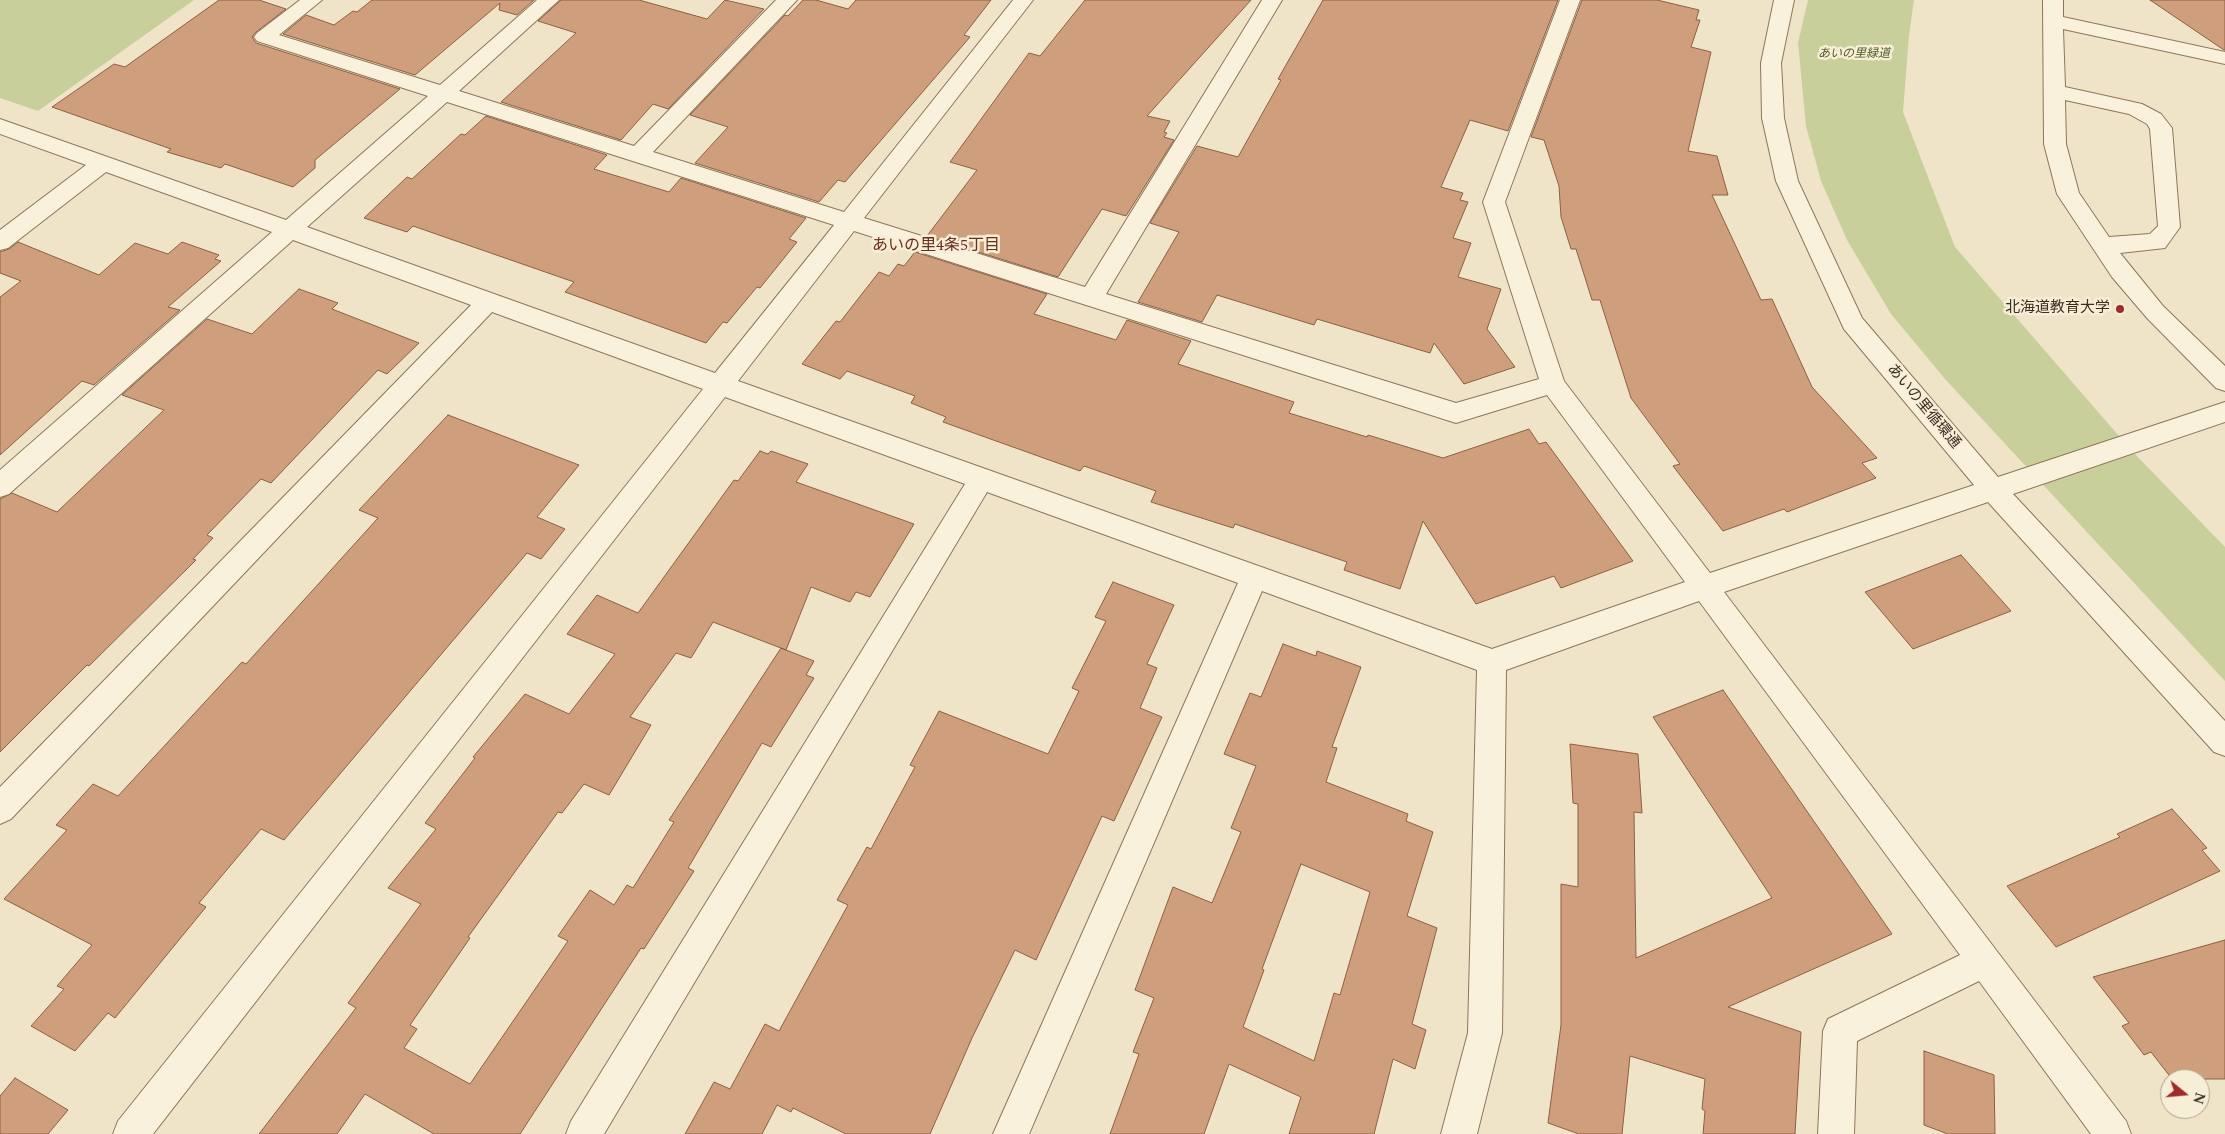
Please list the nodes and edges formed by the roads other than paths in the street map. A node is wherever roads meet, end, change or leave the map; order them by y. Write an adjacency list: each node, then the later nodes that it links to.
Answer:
1 (312, 0): 11 (street)
2 (549, 0): 11 (street)
3 (786, 0): 13 (street)
4 (1022, 0): 15 (street)
5 (1272, 0): 19 (street)
6 (1570, 0): 22 (street)
7 (1784, 0): 27 (street, あいの里循環通)
8 (2052, 10): 9 (street); 10 (street)
9 (2225, 58)
10 (2054, 91): 18 (street); 18 (street)
11 (443, 93): 13 (street); 16 (street)
12 (0, 126): 14 (street)
13 (638, 155): 15 (street)
14 (103, 163): 16 (street); 17 (street)
15 (848, 221): 19 (street); 23 (street)
16 (290, 230): 20 (street); 26 (street)
17 (0, 242)
18 (2104, 246): 21 (street)
19 (1091, 298): 22 (street)
20 (489, 301): 23 (street); 32 (street)
21 (2225, 381)
22 (1554, 384): 29 (street)
23 (721, 385): 25 (street); 34 (street)
24 (2225, 412): 27 (street)
25 (982, 478): 28 (street); 35 (street)
26 (0, 486)
27 (1994, 490): 29 (street); 31 (street, あいの里循環通)
28 (1254, 576): 30 (street); 36 (street)
29 (1703, 587): 30 (street); 33 (street)
30 (1492, 662): 37 (street)
31 (2225, 742)
32 (0, 810)
33 (1984, 961): 38 (street); 39 (street)
34 (132, 1134)
35 (584, 1134)
36 (1011, 1134)
37 (1459, 1134)
38 (1836, 1134)
39 (2113, 1134)

